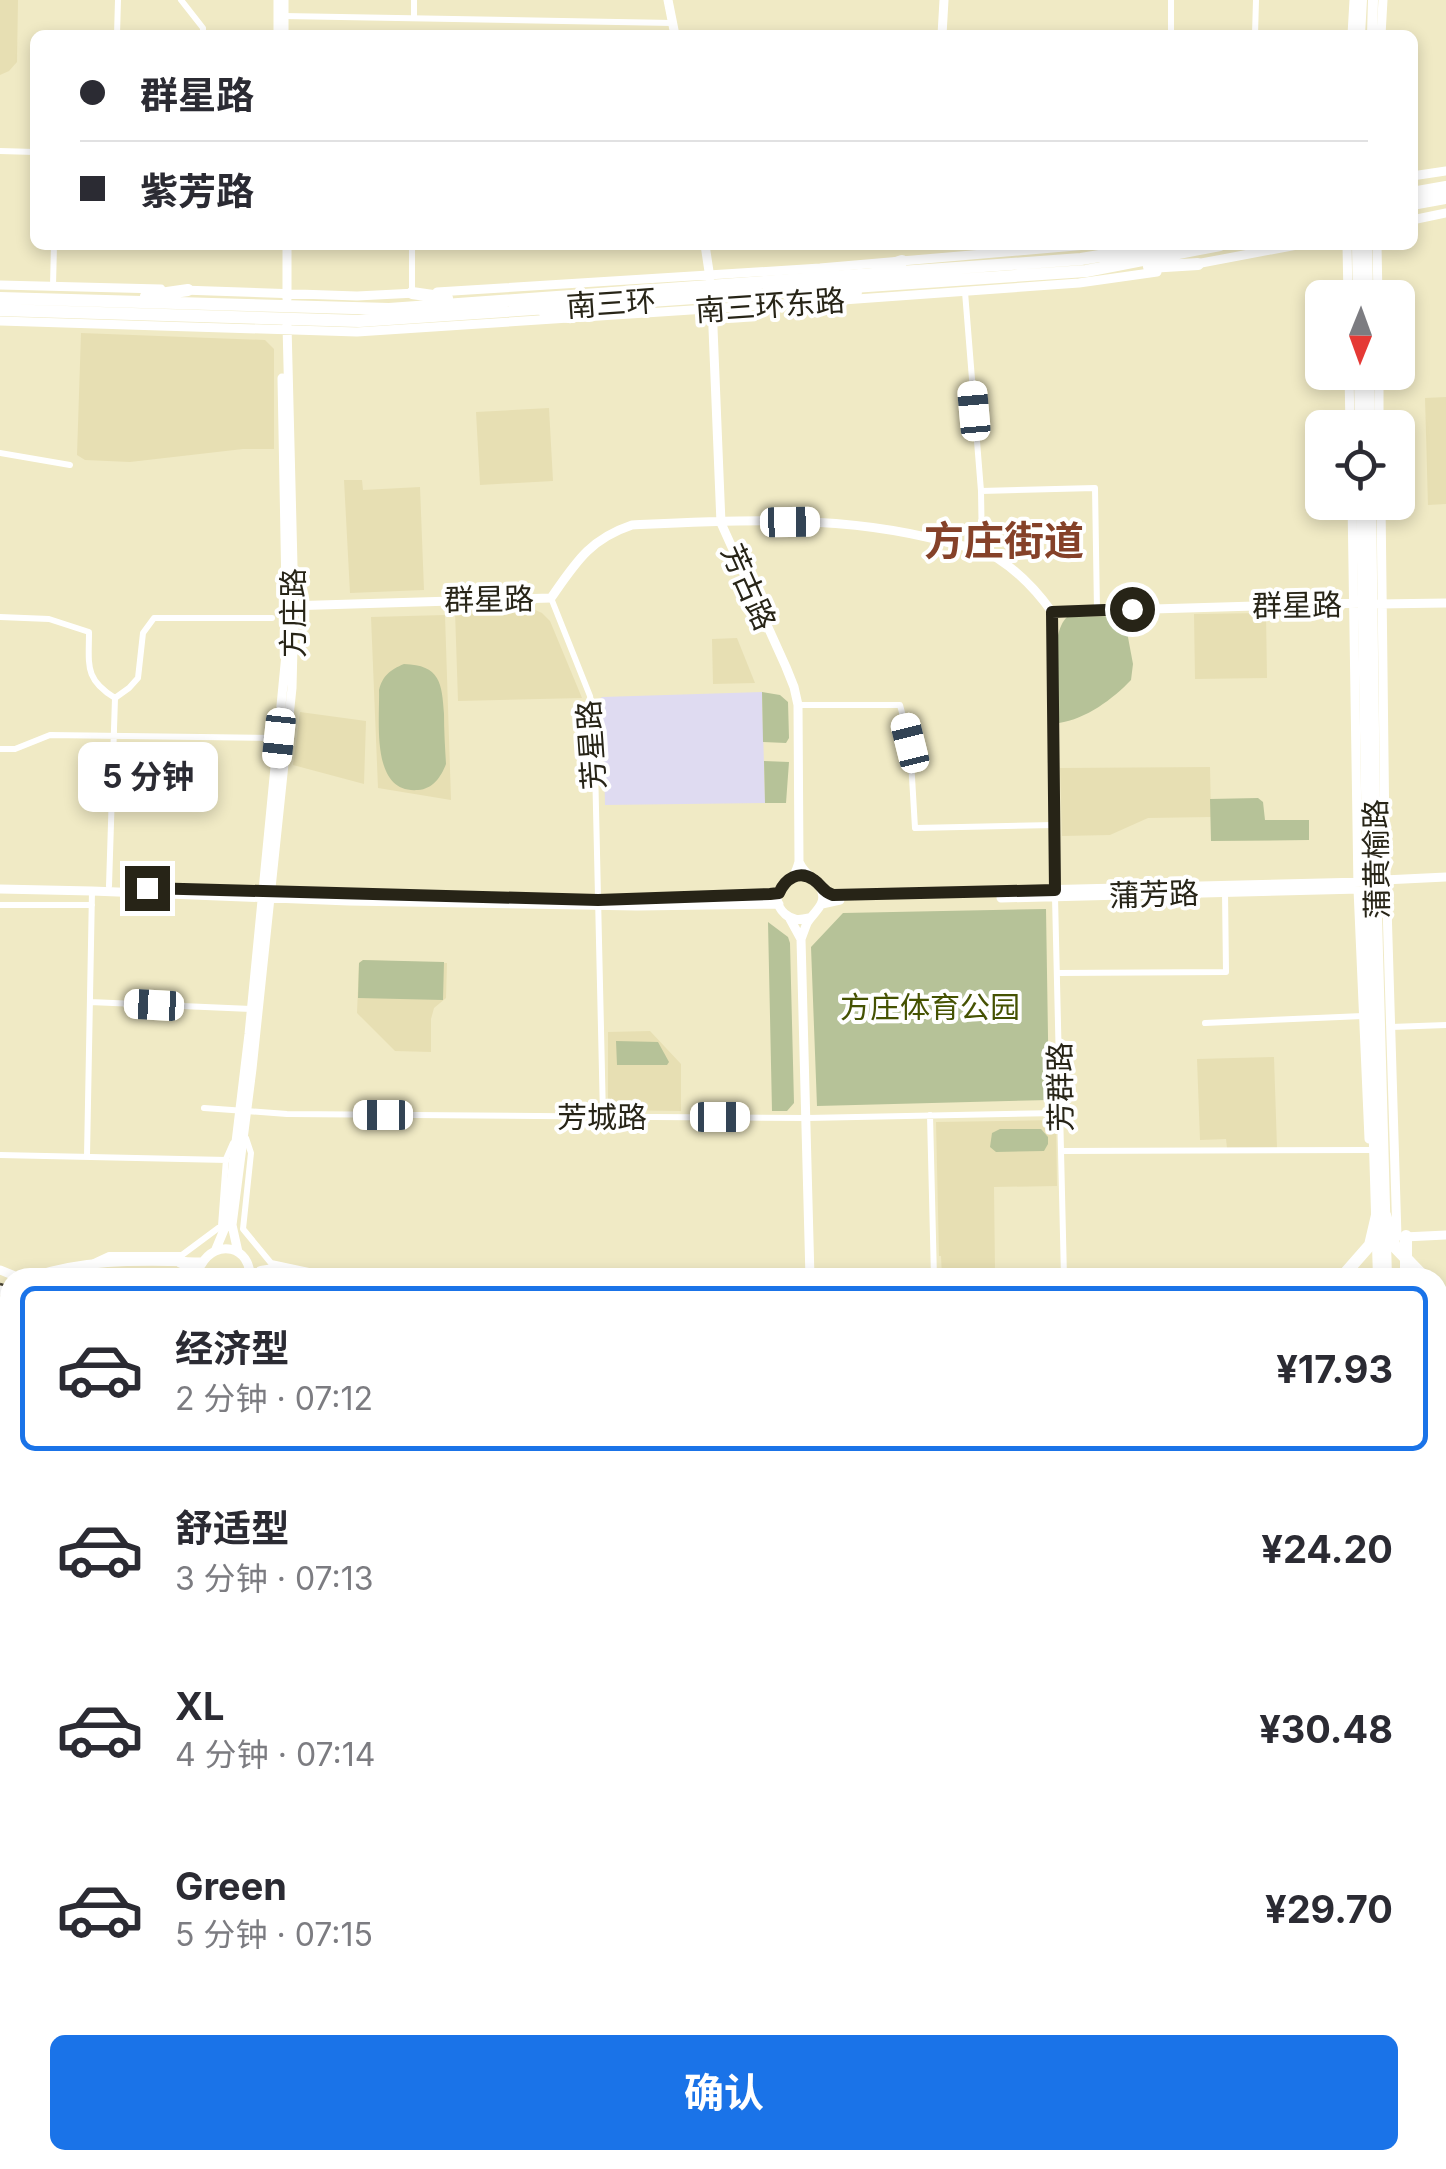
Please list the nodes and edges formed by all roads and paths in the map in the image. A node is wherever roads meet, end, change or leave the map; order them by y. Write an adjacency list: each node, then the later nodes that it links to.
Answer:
1 (118, 0): 15 (street)
2 (181, 0): 16 (street)
3 (281, 0): 12 (street); 17 (street)
4 (414, 0): 13 (street)
5 (668, 0): 14 (street)
6 (944, 0): 20 (street)
7 (1172, 0): 21 (street)
8 (1256, 0): 22 (street)
9 (1357, 0): 23 (street); 24 (main road)
10 (1374, 0): 25 (main road)
11 (1383, 0): 26 (street)
12 (284, 16): 13 (street); 18 (street)
13 (414, 18): 14 (street)
14 (672, 23): 19 (street)
15 (117, 30)
16 (202, 30)
17 (281, 30)
18 (282, 30)
19 (673, 30)
20 (942, 30)
21 (1170, 30)
22 (1254, 30)
23 (1353, 30)
24 (1360, 30)
25 (1372, 30)
26 (1381, 30)
27 (0, 151): 28 (street)
28 (30, 152)
29 (1446, 171): 30 (street)
30 (1418, 175)
31 (1446, 187): 32 (highway)
32 (1418, 192)
33 (1446, 198): 34 (highway)
34 (1418, 203)
35 (1446, 213): 36 (street)
36 (1418, 219)
37 (54, 250): 65 (street)
38 (284, 250): 69 (street, 方庄路)
39 (412, 250): 70 (street)
40 (706, 250): 56 (street, 芳古路)
41 (936, 250): 50 (street)
42 (1029, 250): 50 (street, 南三环东路)
43 (1140, 250): 57 (highway, 南三环)
44 (1194, 250): 53 (highway, 南三环)
45 (1271, 250): 52 (street, 南三环东路)
46 (1347, 250): 59 (street)
47 (1357, 250): 60 (main road)
48 (1367, 250): 61 (main road)
49 (1377, 250): 62 (street)
50 (935, 258): 51 (street, 南三环东路)
51 (902, 260): 57 (highway); 66 (street, 南三环东路)
52 (1198, 264): 53 (highway); 68 (street, 南三环东路)
53 (1086, 271): 63 (highway, 南三环)
54 (722, 273): 56 (street, 南三环东路); 66 (street, 南三环东路); 76 (street)
55 (696, 274): 56 (street, 南三环东路); 58 (street, 南三环东路); 78 (street)
56 (709, 274): 77 (street, 芳古路)
57 (862, 275): 66 (highway, 南三环)
58 (654, 278): 70 (street, 南三环东路); 81 (street)
59 (1348, 280)
60 (1358, 280)
61 (1368, 280)
62 (1378, 280)
63 (888, 284): 66 (highway, 南三环); 74 (highway)
64 (0, 285): 65 (street, 南三环东路)
65 (53, 286): 67 (street, 南三环东路)
66 (770, 287): 71 (highway, 南三环); 74 (street, 南三环东路); 76 (street, 南三环东路)
67 (188, 290): 69 (street, 南三环东路); 73 (highway)
68 (965, 292): 74 (street, 南三环东路); 88 (street)
69 (285, 294): 70 (street, 南三环东路); 85 (street, 方庄路)
70 (412, 294): 75 (highway)
71 (644, 296): 75 (highway, 南三环); 80 (highway, 南三环)
72 (0, 298): 73 (highway, 南三环)
73 (111, 301): 79 (highway, 南三环)
74 (823, 301)
75 (474, 302): 82 (highway, 南三环)
76 (725, 307): 77 (street, 南三环东路)
77 (712, 308): 78 (street, 南三环东路); 93 (street, 芳古路)
78 (699, 309): 81 (street, 南三环东路)
79 (195, 310): 82 (highway, 南三环); 83 (highway, 南三环)
80 (518, 310): 82 (highway, 南三环); 84 (highway)
81 (656, 313): 84 (street, 南三环东路)
82 (358, 315)
83 (0, 316): 85 (street, 南三环东路)
84 (569, 316): 85 (street, 南三环东路)
85 (284, 330): 98 (street, 方庄路)
86 (0, 453): 87 (street)
87 (70, 464)
88 (981, 491): 94 (street); 99 (street)
89 (1355, 520): 96 (street)
90 (1362, 520): 96 (main road, 蒲黄榆路)
91 (1370, 520): 96 (main road, 蒲黄榆路)
92 (1378, 520): 96 (street)
93 (720, 523): 94 (street); 95 (street, 群星路); 104 (street, 芳古路)
94 (982, 551): 100 (street)
95 (552, 598): 98 (street, 群星路); 122 (street, 芳星路)
96 (1368, 604): 97 (street, 群星路); 99 (street, 群星路); 113 (main road, 蒲黄榆路); 113 (street)
97 (1446, 604)
98 (291, 606): 106 (street, 方庄路); 120 (street, 方庄路)
99 (1096, 610): 100 (street, 群星路)
100 (1052, 612): 108 (street, 芳群路)
101 (0, 617): 103 (street)
102 (272, 618): 103 (street)
103 (115, 698): 105 (street)
104 (798, 705): 108 (street); 109 (street, 芳古路)
105 (114, 734): 106 (street); 107 (street); 114 (street)
106 (279, 738): 120 (street, 方庄路)
107 (0, 749)
108 (1054, 825): 119 (street, 芳群路)
109 (799, 862): 110 (street); 111 (street)
110 (807, 876): 111 (street); 117 (street)
111 (792, 877): 121 (street)
112 (1446, 877): 113 (street)
113 (1369, 884): 118 (street, 蒲芳路); 119 (street, 蒲芳路); 132 (street); 135 (street); 137 (main road, 蒲黄榆路); 150 (main road, 蒲黄榆路)
114 (108, 886): 115 (street); 120 (street)
115 (0, 887): 116 (street)
116 (92, 890): 120 (street); 125 (street)
117 (822, 892): 119 (street, 蒲芳路); 123 (street)
118 (1225, 892): 119 (street, 蒲芳路); 129 (street)
119 (1055, 894): 123 (street, 蒲芳路); 129 (street, 芳群路)
120 (266, 895): 122 (street); 131 (street, 方庄路); 139 (street, 方庄路)
121 (779, 898): 122 (street); 126 (street)
122 (598, 902): 142 (street, 芳星路)
123 (822, 904): 127 (street)
124 (0, 905): 125 (street)
125 (92, 906): 130 (street)
126 (789, 917): 127 (street); 128 (street)
127 (810, 918): 128 (street)
128 (800, 939): 143 (street)
129 (1057, 973): 140 (street, 芳群路)
130 (90, 1002): 131 (street); 148 (street)
131 (251, 1008): 139 (street, 方庄路)
132 (1363, 1016): 133 (street); 136 (street)
133 (1205, 1024)
134 (1446, 1025): 135 (street)
135 (1390, 1028): 152 (street)
136 (1364, 1042): 137 (main road); 145 (street)
137 (1371, 1059): 150 (main road, 蒲黄榆路)
138 (204, 1108): 139 (street, 芳城路)
139 (242, 1112): 142 (street, 芳城路); 144 (street, 方庄路)
140 (1060, 1113): 141 (street, 芳城路); 146 (street, 芳群路)
141 (930, 1115): 143 (street, 芳城路); 164 (street)
142 (603, 1117): 143 (street, 芳城路)
143 (807, 1118): 163 (street)
144 (240, 1133): 149 (street, 方庄路); 155 (street, 方庄路); 162 (street)
145 (1370, 1150): 146 (street); 153 (street)
146 (1061, 1151): 165 (street, 芳群路)
147 (0, 1155): 148 (street)
148 (87, 1156): 149 (street)
149 (230, 1160): 154 (street, 方庄路); 156 (street)
150 (1382, 1215): 166 (highway); 167 (main road); 170 (highway)
151 (1446, 1235): 152 (street)
152 (1402, 1237): 153 (street); 169 (highway)
153 (1383, 1238): 168 (street)
154 (216, 1249): 155 (street); 160 (street)
155 (238, 1252): 161 (street)
156 (94, 1262): 157 (street); 158 (street)
157 (180, 1262): 159 (highway)
158 (60, 1268)
159 (193, 1268)
160 (201, 1268)
161 (248, 1268)
162 (295, 1268)
163 (810, 1268)
164 (934, 1268)
165 (1064, 1268)
166 (1350, 1268)
167 (1383, 1268)
168 (1383, 1268)
169 (1405, 1268)
170 (1416, 1268)

